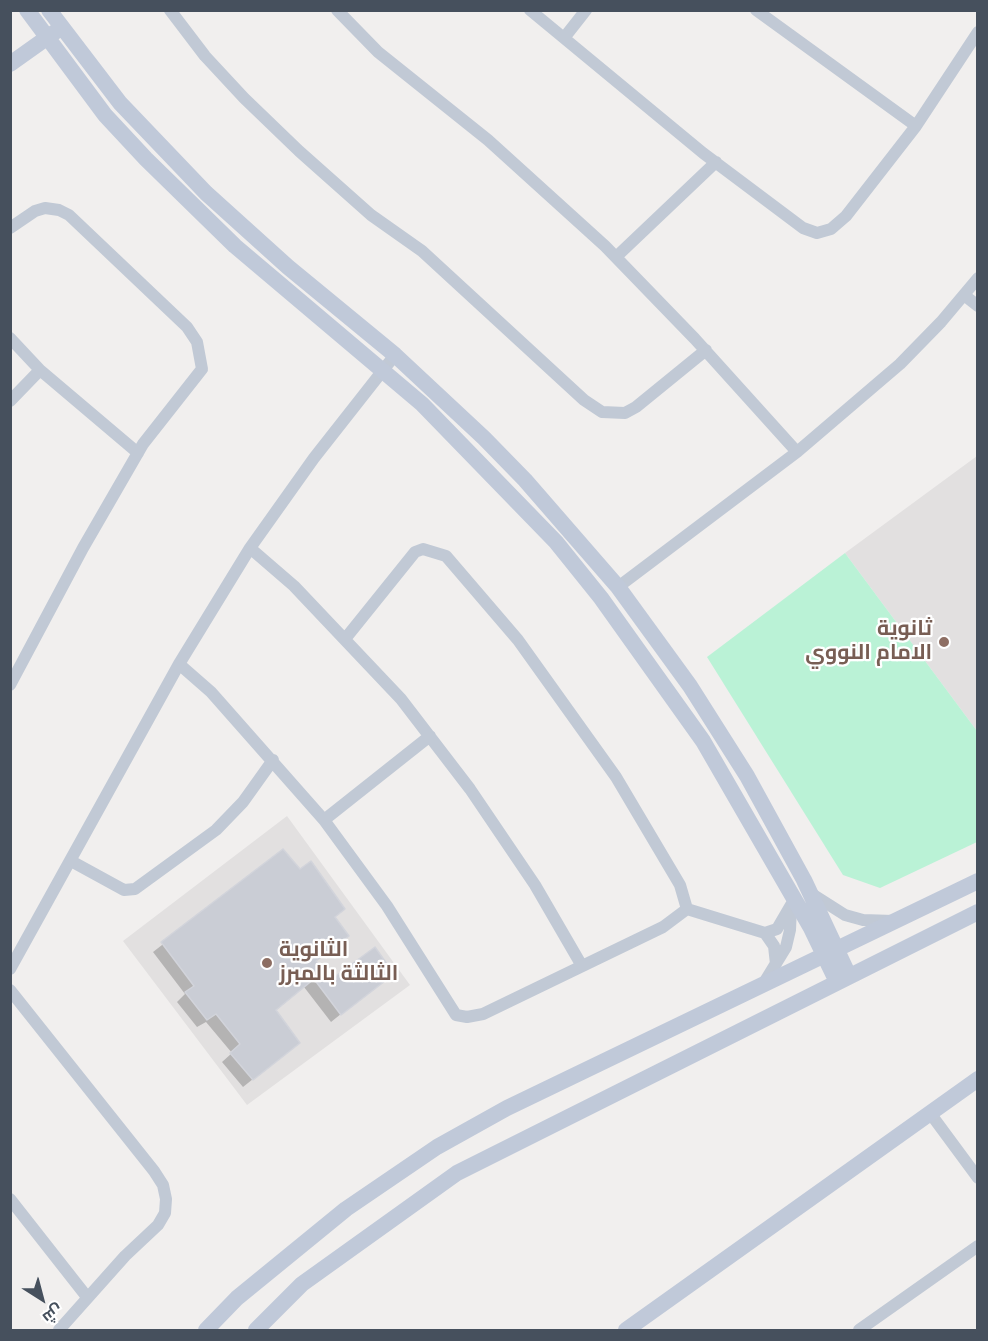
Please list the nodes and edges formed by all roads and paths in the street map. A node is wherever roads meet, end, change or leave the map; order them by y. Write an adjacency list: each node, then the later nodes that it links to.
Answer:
1 (27, 10): 11 (street)
2 (49, 10): 8 (street)
3 (170, 10): 21 (street)
4 (530, 10): 10 (street)
5 (586, 10): 10 (street)
6 (756, 10): 13 (street)
7 (338, 11): 16 (street)
8 (61, 28): 11 (street); 22 (street)
9 (978, 32): 13 (street)
10 (564, 38): 14 (street)
11 (46, 39): 12 (street); 24 (street)
12 (10, 64)
13 (916, 126): 14 (street)
14 (716, 162): 16 (street)
15 (10, 228): 27 (street)
16 (616, 257): 21 (street)
17 (978, 278): 18 (street)
18 (963, 295): 19 (street); 26 (street)
19 (978, 306)
20 (10, 338): 23 (street)
21 (706, 350): 26 (street)
22 (395, 355): 24 (street); 29 (street)
23 (40, 370): 25 (street); 27 (street)
24 (383, 370): 28 (street); 39 (street)
25 (10, 400)
26 (797, 452): 29 (street)
27 (138, 453): 32 (street)
28 (250, 548): 30 (street); 31 (street)
29 (618, 587): 38 (street)
30 (345, 639): 33 (street); 40 (street)
31 (179, 664): 34 (street); 36 (street)
32 (11, 684)
33 (430, 736): 35 (street); 45 (street)
34 (273, 760): 35 (street); 36 (street)
35 (324, 820): 45 (street)
36 (70, 861): 47 (street)
37 (978, 881): 42 (street)
38 (811, 894): 42 (street); 44 (street)
39 (789, 897): 43 (street); 44 (street); 46 (street)
40 (687, 909): 43 (street); 45 (street)
41 (978, 912): 48 (street)
42 (894, 921): 44 (street)
43 (765, 933): 46 (street)
44 (831, 952): 48 (street); 49 (street)
45 (582, 966)
46 (776, 966): 49 (street)
47 (10, 969)
48 (843, 979): 59 (street)
49 (764, 984): 58 (street)
50 (10, 990): 56 (street)
51 (978, 1079): 52 (street)
52 (930, 1113): 53 (street); 60 (street)
53 (978, 1178)
54 (10, 1199): 56 (street)
55 (978, 1246): 61 (street)
56 (87, 1297): 57 (street)
57 (59, 1330)
58 (206, 1330)
59 (256, 1330)
60 (626, 1330)
61 (859, 1330)

